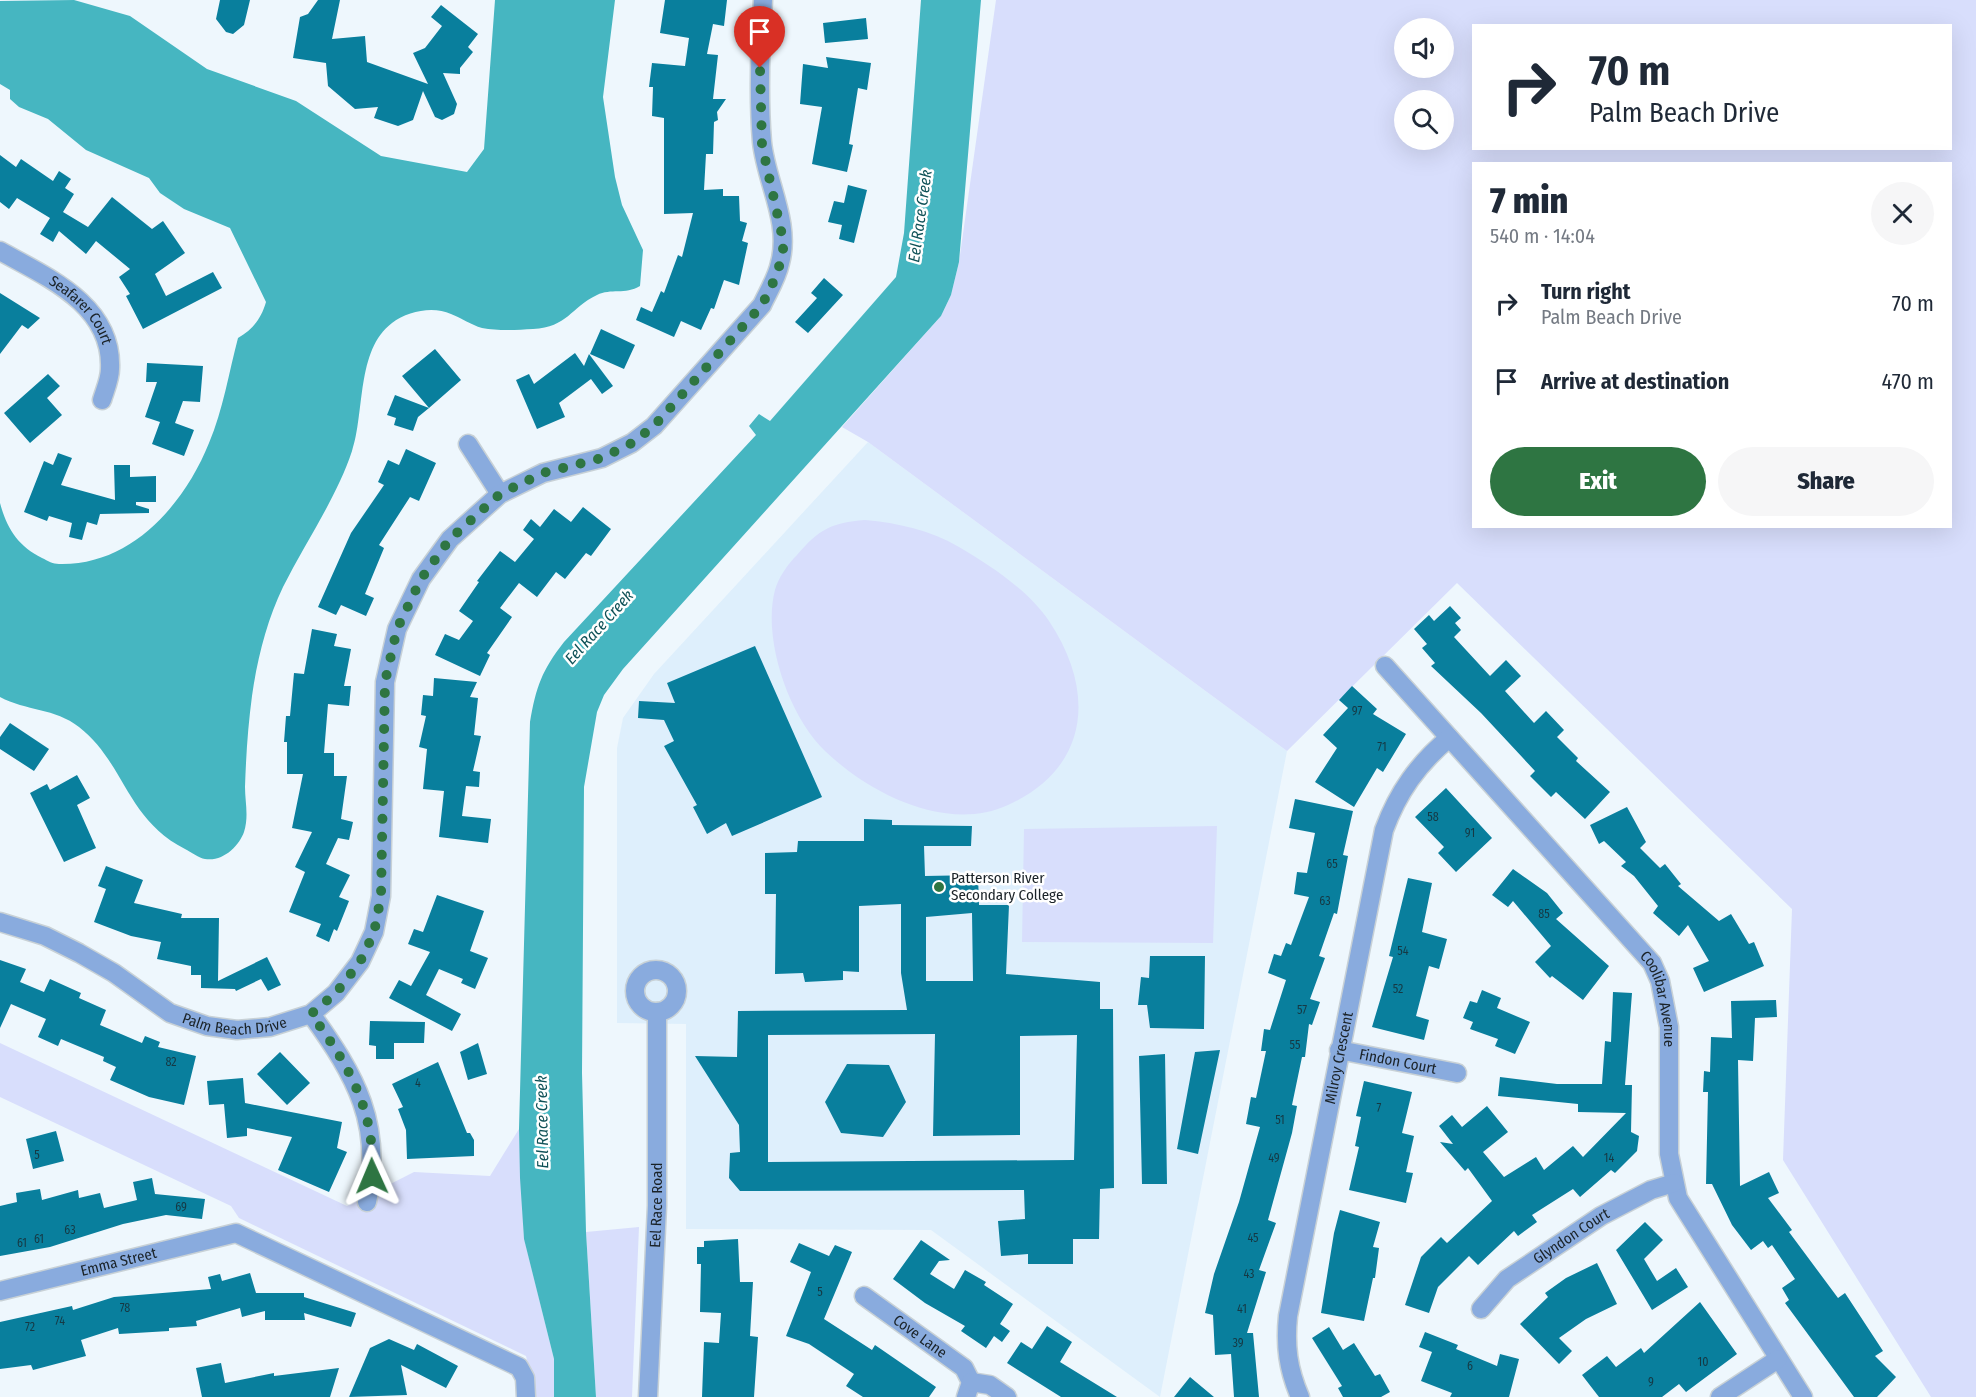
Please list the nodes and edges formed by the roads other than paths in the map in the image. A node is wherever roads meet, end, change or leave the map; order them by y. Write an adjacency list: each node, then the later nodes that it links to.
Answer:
1 (763, 0): 5 (street, Palm Beach Drive)
2 (0, 251): 3 (street, Seafarer Court)
3 (102, 400)
4 (468, 444): 5 (street)
5 (500, 494): 10 (street, Palm Beach Drive)
6 (1385, 666): 7 (street, Coolibar Avenue)
7 (1449, 738): 11 (street, Milroy Crescent); 13 (street, Coolibar Avenue)
8 (0, 922): 10 (street, Palm Beach Drive)
9 (657, 1012): 21 (street, Eel Race Road)
10 (311, 1014): 14 (street)
11 (1340, 1050): 12 (street, Findon Court); 23 (street, Milroy Crescent)
12 (1456, 1073)
13 (1674, 1183): 17 (street, Glyndon Court); 18 (street, Coolibar Avenue)
14 (367, 1202)
15 (0, 1291): 20 (street, Emma Street)
16 (864, 1296): 19 (street, Cove Lane)
17 (1481, 1309)
18 (1778, 1359): 24 (street); 25 (street, Coolibar Avenue)
19 (968, 1389): 22 (street, Cove Lane)
20 (526, 1397)
21 (648, 1397)
22 (1007, 1397)
23 (1300, 1397)
24 (1720, 1397)
25 (1803, 1397)

